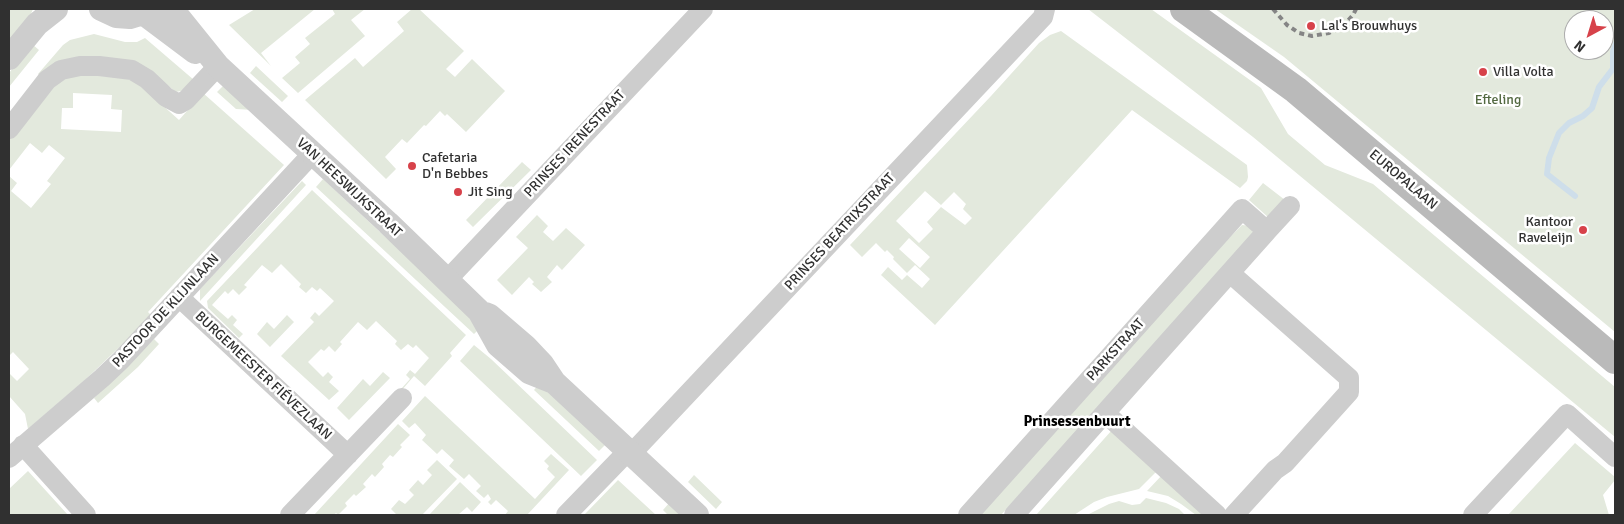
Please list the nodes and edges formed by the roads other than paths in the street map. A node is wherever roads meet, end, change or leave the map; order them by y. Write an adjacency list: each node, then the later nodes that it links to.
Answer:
1 (56, 9): 8 (street)
2 (100, 9): 7 (street)
3 (172, 9): 9 (street, VAN HEESWIJKSTRAAT)
4 (703, 9): 15 (street, PRINSES IRENESTRAAT)
5 (1045, 9): 21 (street, PRINSES BEATRIXSTRAAT)
6 (1184, 9): 17 (main road, EUROPALAAN)
7 (146, 11): 9 (street, VAN HEESWIJKSTRAAT)
8 (9, 58)
9 (218, 66): 10 (street); 11 (street, VAN HEESWIJKSTRAAT)
10 (9, 129)
11 (312, 154): 15 (street, VAN HEESWIJKSTRAAT); 16 (street, PASTOOR DE KLIJNLAAN)
12 (1290, 206): 13 (street)
13 (1267, 231): 14 (street); 28 (street, PARKSTRAAT)
14 (1230, 273): 19 (street); 31 (street)
15 (447, 280): 21 (street, VAN HEESWIJKSTRAAT)
16 (179, 297): 20 (street, PASTOOR DE KLIJNLAAN); 22 (street, BURGEMEESTER FIÉVEZLAAN)
17 (1615, 360)
18 (402, 398): 22 (street)
19 (1105, 413): 29 (street); 30 (street)
20 (16, 452): 24 (street)
21 (630, 452): 26 (street, PRINSES BEATRIXSTRAAT); 27 (street, VAN HEESWIJKSTRAAT)
22 (348, 455): 25 (street)
23 (1615, 457): 32 (street)
24 (86, 515)
25 (290, 515)
26 (566, 515)
27 (697, 515)
28 (968, 515)
29 (1014, 515)
30 (1217, 515)
31 (1234, 515)
32 (1473, 515)

